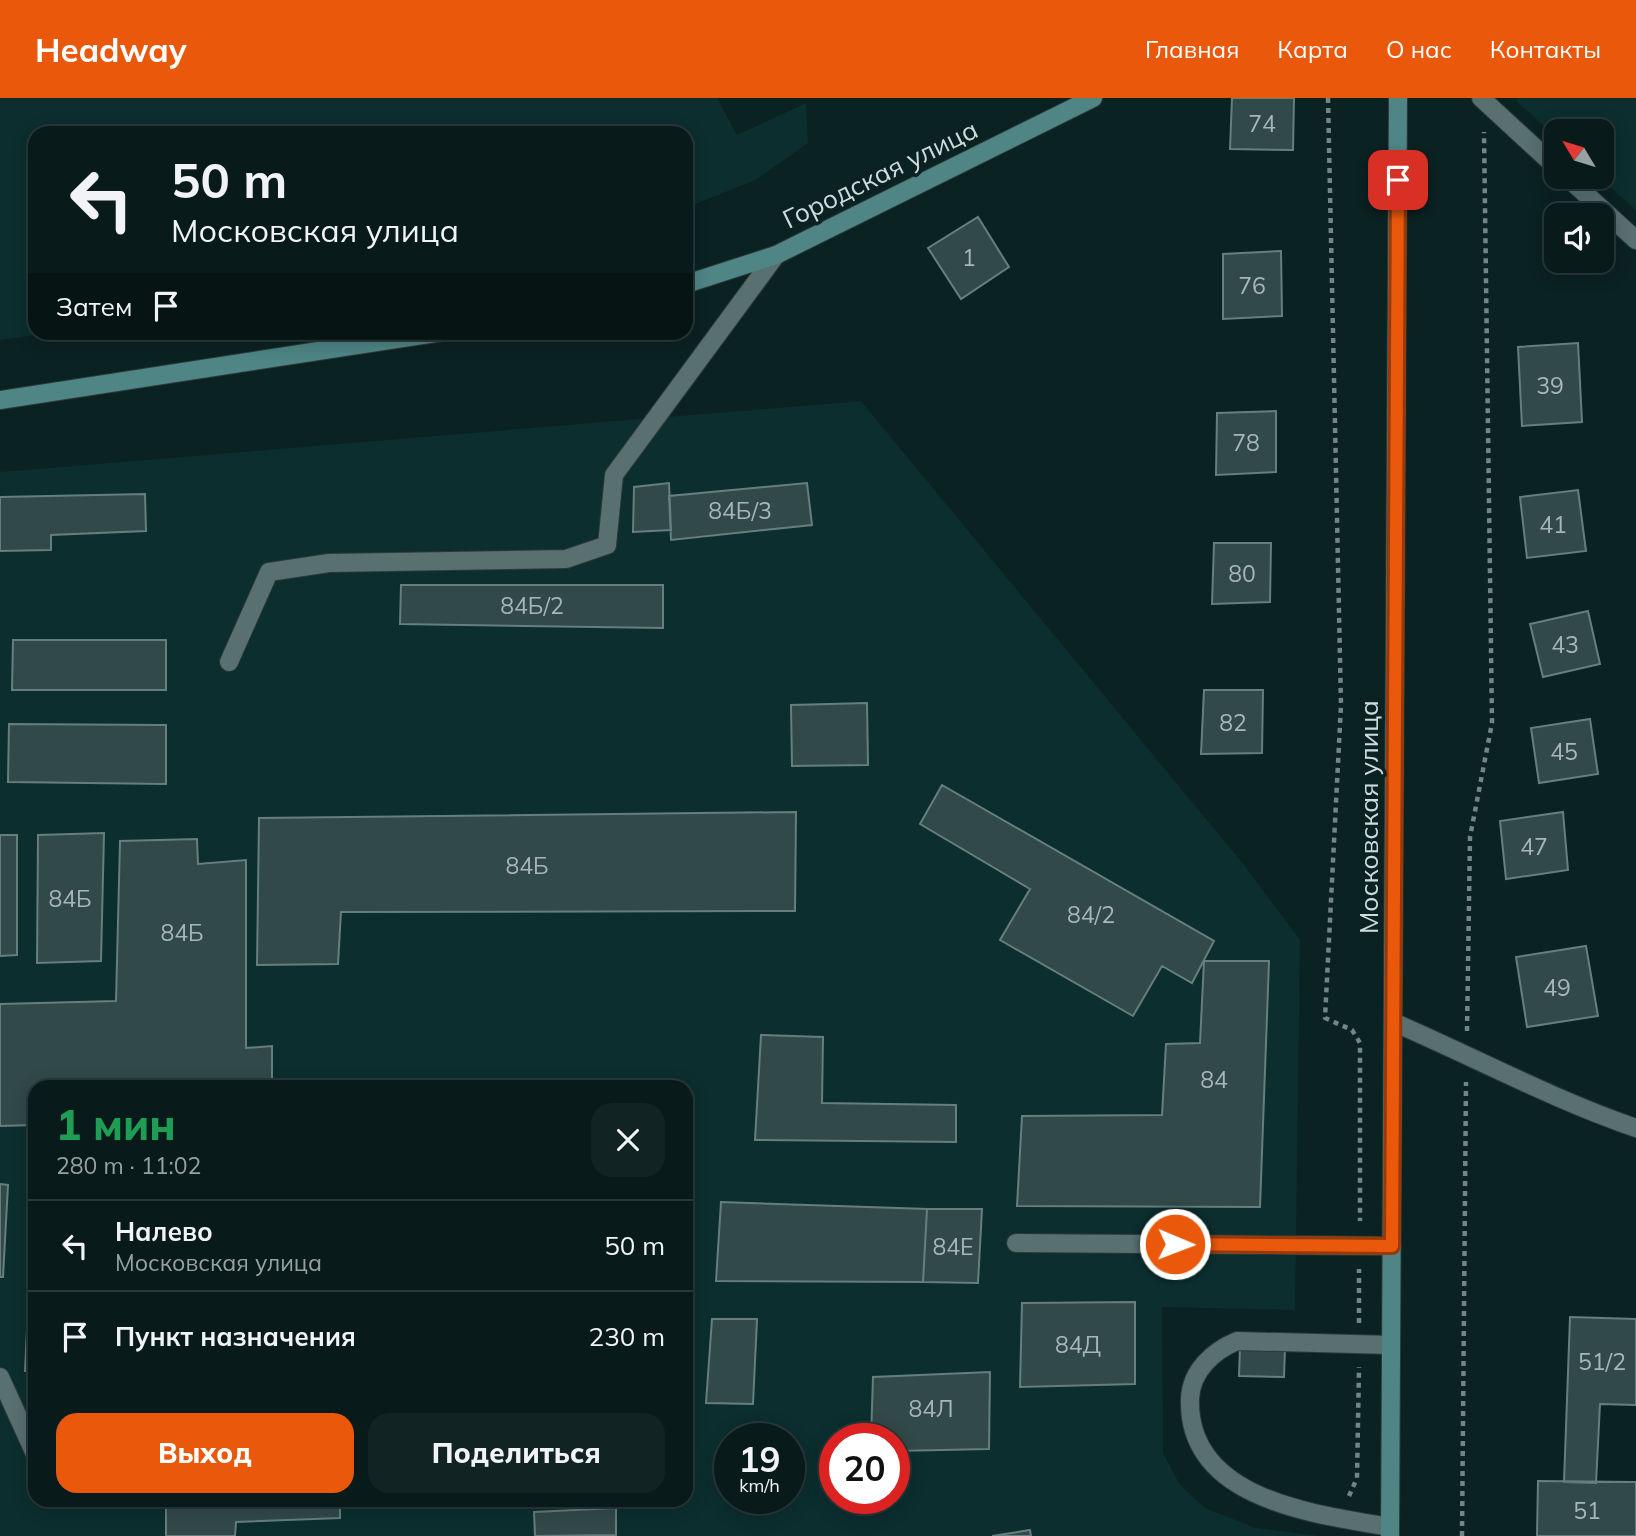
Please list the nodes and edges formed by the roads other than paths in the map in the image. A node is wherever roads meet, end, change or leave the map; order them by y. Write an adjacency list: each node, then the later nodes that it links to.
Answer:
1 (1093, 98): 7 (main road, Городская улица)
2 (1398, 98): 12 (main road, Московская улица)
3 (1481, 98): 4 (street)
4 (1544, 156)
5 (1580, 189): 6 (street)
6 (1636, 240)
7 (776, 255): 8 (main road, Городская улица); 11 (street)
8 (693, 282)
9 (390, 340): 10 (main road)
10 (0, 400)
11 (229, 662)
12 (1393, 1022): 13 (street); 15 (main road, Московская улица)
13 (1636, 1128)
14 (1016, 1243): 15 (street)
15 (1392, 1246): 16 (main road, Московская улица)
16 (1391, 1345): 19 (main road, Московская улица); 19 (street)
17 (0, 1377): 18 (street)
18 (28, 1439)
19 (1390, 1531)

